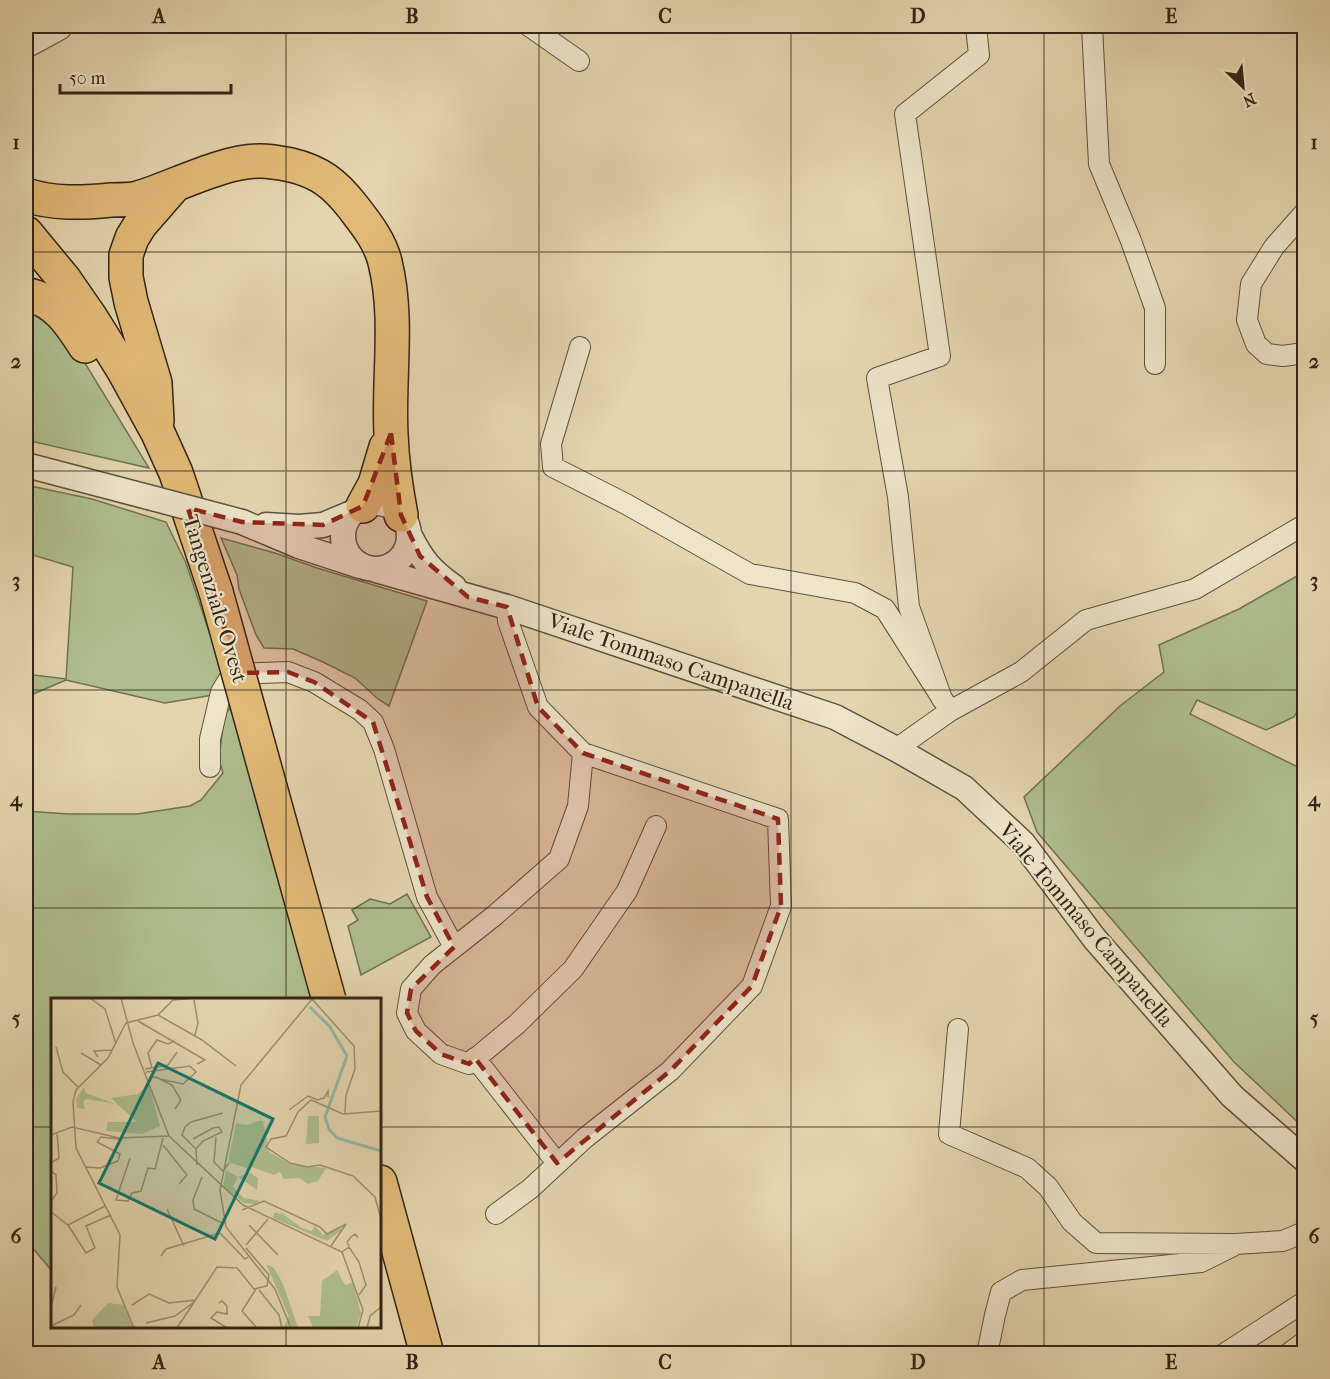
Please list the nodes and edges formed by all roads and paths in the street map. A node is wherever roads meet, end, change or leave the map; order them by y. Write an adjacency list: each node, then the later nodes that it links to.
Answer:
1 (63, 26): 5 (street)
2 (529, 26): 6 (street)
3 (976, 26): 25 (street)
4 (1092, 26): 14 (street)
5 (26, 48)
6 (579, 61)
7 (175, 185): 8 (highway); 15 (highway); 16 (highway)
8 (26, 195)
9 (1305, 213): 13 (street)
10 (26, 233): 15 (highway, Tangenziale Ovest)
11 (26, 294): 15 (highway)
12 (580, 346): 25 (street)
13 (1305, 353)
14 (1155, 364)
15 (158, 433): 31 (highway, Tangenziale Ovest, bridge)
16 (391, 434): 18 (highway); 20 (highway)
17 (26, 465): 19 (street, Viale Tommaso Campanella, bridge)
18 (358, 509): 19 (street, Viale Tommaso Campanella); 20 (street); 22 (street)
19 (242, 522): 22 (street, Viale Tommaso Campanella)
20 (405, 525): 22 (street); 23 (street, Viale Tommaso Campanella)
21 (1305, 525): 25 (street)
22 (371, 569): 23 (street, Viale Tommaso Campanella)
23 (468, 597): 24 (street, Viale Tommaso Campanella)
24 (507, 607): 26 (street, Viale Tommaso Campanella); 27 (street)
25 (946, 705): 26 (street)
26 (896, 749): 34 (street, Viale Tommaso Campanella)
27 (583, 753): 30 (street); 35 (street)
28 (210, 767): 30 (street)
29 (656, 826): 33 (street)
30 (454, 947): 33 (street)
31 (329, 998)
32 (958, 1029): 39 (street)
33 (475, 1058): 35 (street)
34 (1305, 1159)
35 (557, 1163): 37 (street)
36 (381, 1186): 42 (highway)
37 (496, 1214)
38 (1305, 1232): 39 (street)
39 (1235, 1244): 43 (street)
40 (1305, 1302): 44 (street)
41 (1305, 1342): 45 (street)
42 (427, 1353)
43 (987, 1353)
44 (1224, 1353)
45 (1288, 1353)

